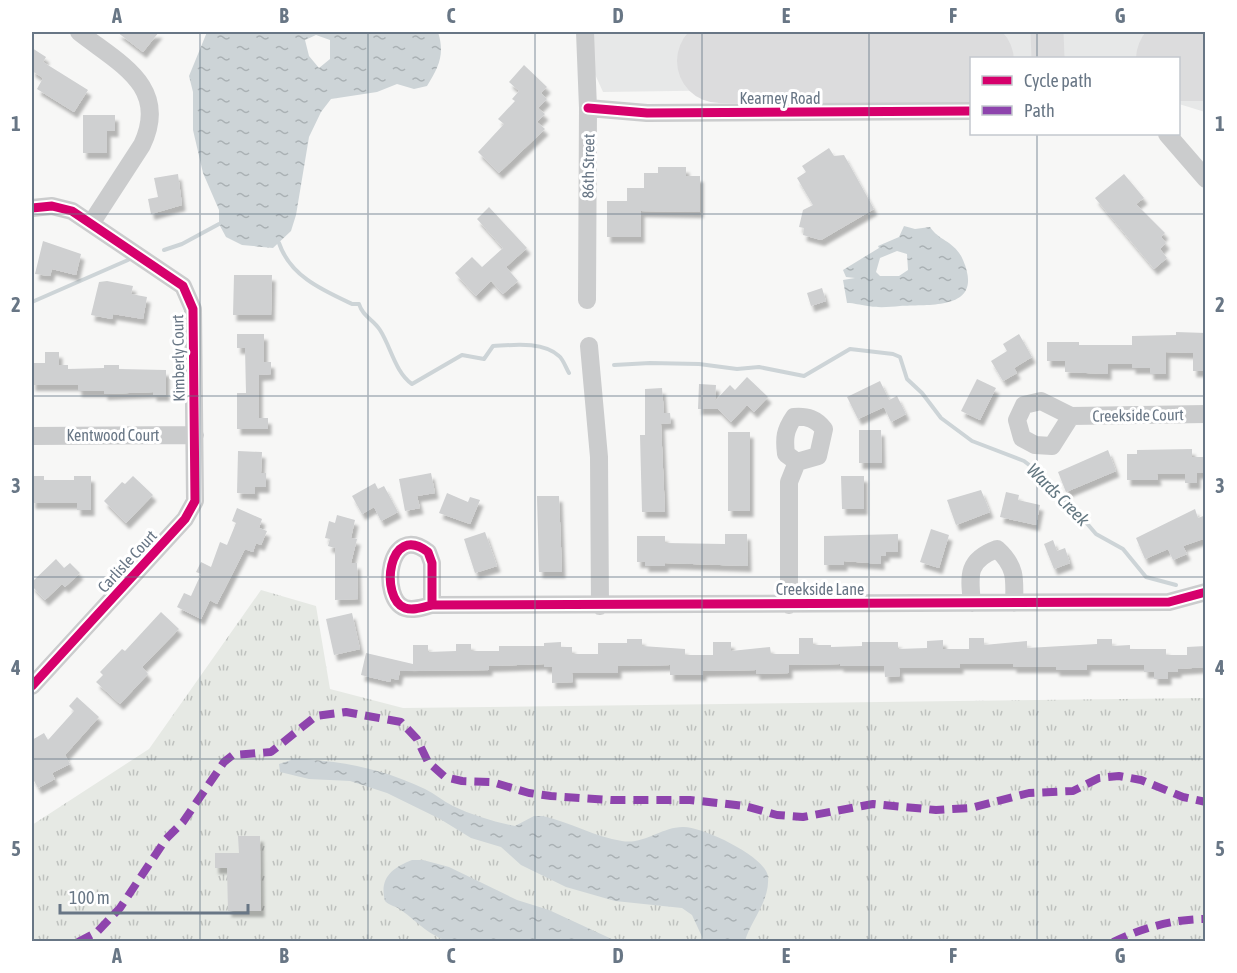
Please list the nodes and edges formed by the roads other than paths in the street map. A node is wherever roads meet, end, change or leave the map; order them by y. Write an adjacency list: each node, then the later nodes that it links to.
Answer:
1 (79, 32): 8 (street)
2 (585, 32): 3 (street, 86th Street)
3 (588, 108): 4 (street, Kearney Road); 9 (street, 86th Street)
4 (970, 111)
5 (1168, 135): 6 (street)
6 (1206, 178)
7 (32, 208): 8 (street, Kimberly Court)
8 (92, 222): 13 (street, Kimberly Court)
9 (586, 300)
10 (589, 346): 21 (street)
11 (1206, 414): 12 (street, Creekside Court)
12 (1071, 416)
13 (195, 435): 14 (street, Kentwood Court); 22 (street, Carlisle Court)
14 (32, 436)
15 (797, 462): 19 (street)
16 (1206, 592): 18 (street, Creekside Lane)
17 (972, 603): 18 (street, Creekside Lane); 18 (street); 19 (street, Creekside Lane)
18 (1014, 603)
19 (789, 605): 21 (street, Creekside Lane)
20 (432, 606): 21 (street, Creekside Lane)
21 (600, 606)
22 (32, 686)

